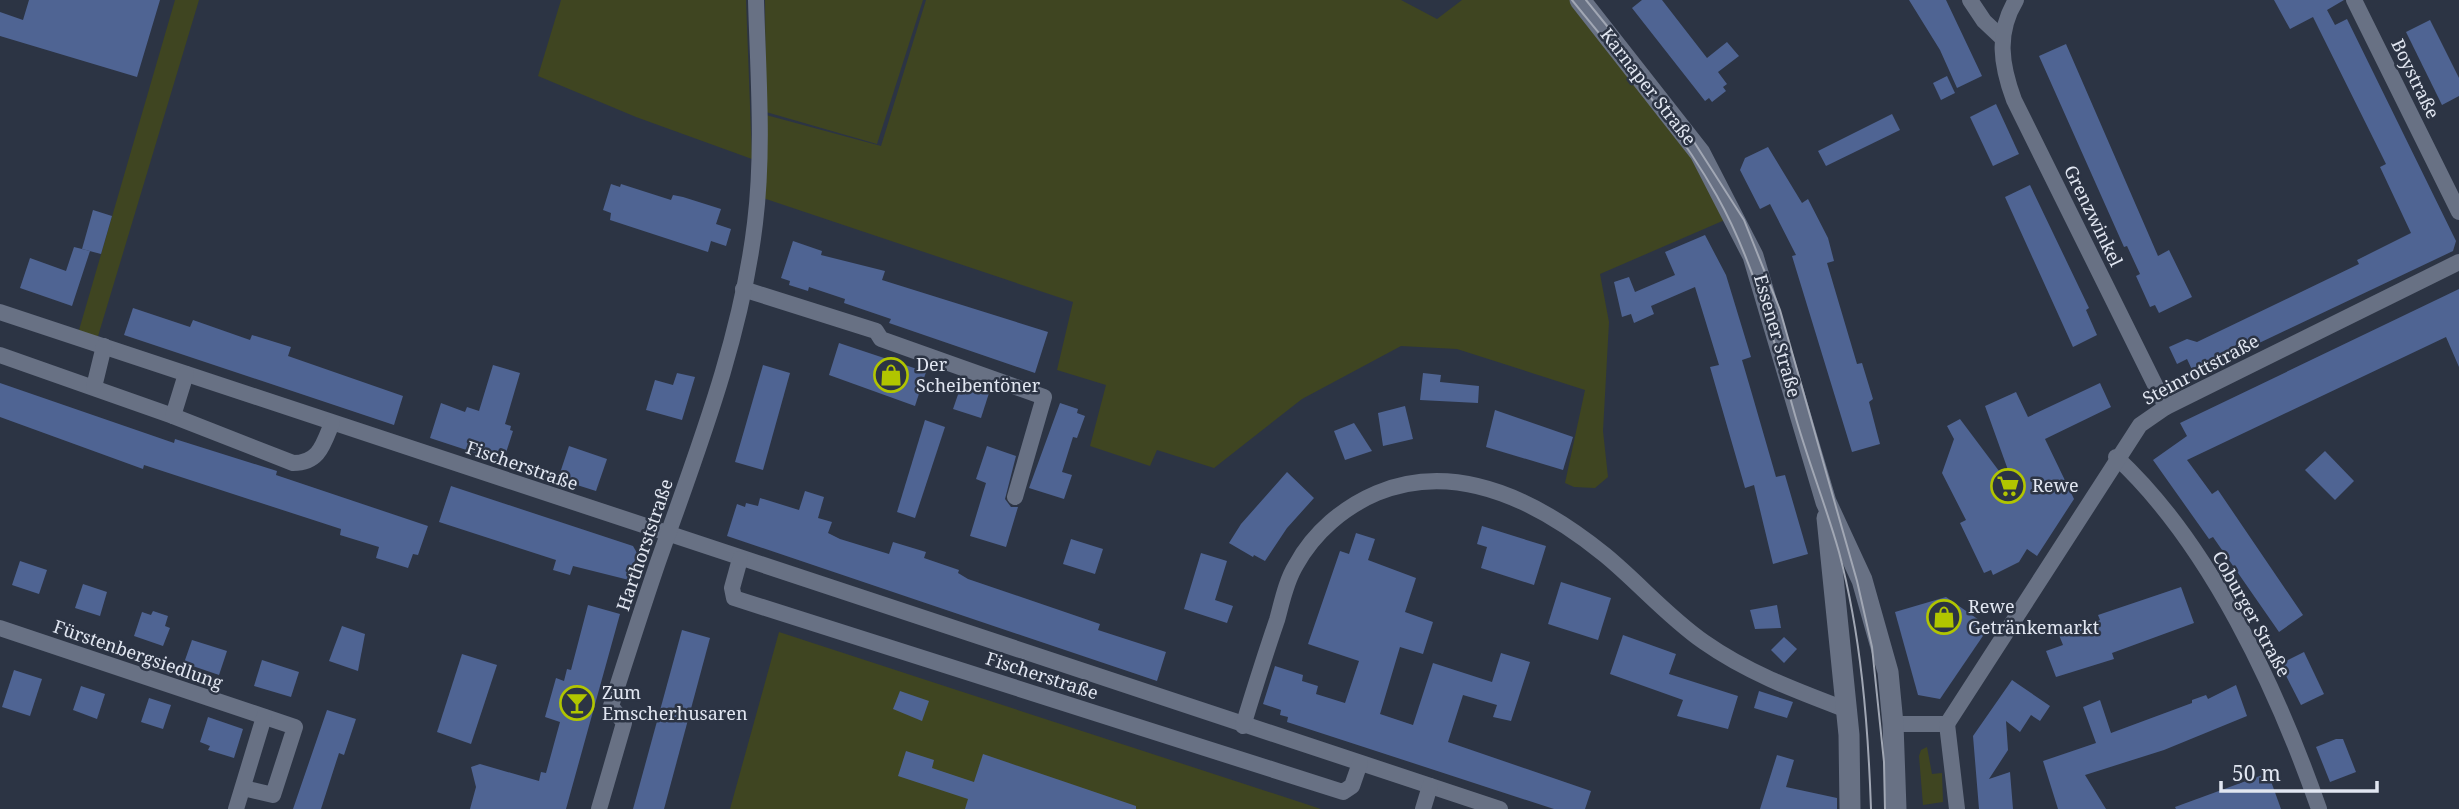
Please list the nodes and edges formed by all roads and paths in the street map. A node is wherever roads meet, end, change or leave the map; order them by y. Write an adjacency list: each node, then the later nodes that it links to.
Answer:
1 (756, 0): 10 (street, Harthorststraße)
2 (1580, 0): 7 (main road, Karnaper Straße)
3 (1970, 0): 6 (street)
4 (2016, 0): 6 (street, Grenzwinkel)
5 (2354, 0): 8 (street, Boystraße)
6 (2001, 37): 16 (street, Grenzwinkel)
7 (1713, 176): 21 (main road, Essener Straße)
8 (2459, 212)
9 (2459, 262): 16 (street, Steinrottstraße)
10 (743, 289): 20 (street); 22 (street, Harthorststraße)
11 (0, 312): 12 (street, Fischerstraße)
12 (104, 346): 14 (street, Fischerstraße); 15 (street)
13 (0, 355): 15 (street)
14 (186, 374): 17 (street); 18 (street, Fischerstraße)
15 (94, 387): 17 (street)
16 (2166, 407): 19 (street, Steinrottstraße)
17 (173, 416): 18 (street)
18 (332, 424): 22 (street, Fischerstraße)
19 (2116, 457): 28 (street, Steinrottstraße); 40 (street, Coburger Straße)
20 (1015, 497)
21 (1826, 502): 25 (main road, Essener Straße); 27 (main road, Essener Straße)
22 (668, 535): 23 (street, Fischerstraße); 34 (street, Harthorststraße)
23 (740, 559): 29 (street, Fischerstraße); 30 (street, Fischerstraße)
24 (0, 628): 26 (street, Fürstenbergsiedlung)
25 (1847, 710): 29 (street); 37 (main road, Essener Straße)
26 (264, 718): 32 (street); 32 (street, Fürstenbergsiedlung)
27 (1894, 724): 28 (street); 38 (main road, Essener Straße)
28 (1947, 724): 39 (street)
29 (1243, 726): 30 (street, Fischerstraße)
30 (1360, 763): 31 (street, Fischerstraße)
31 (1430, 786): 35 (street); 36 (street, Fischerstraße)
32 (243, 788): 33 (street)
33 (236, 809)
34 (600, 809)
35 (1423, 809)
36 (1500, 809)
37 (1850, 809)
38 (1896, 809)
39 (1957, 809)
40 (2319, 809)

